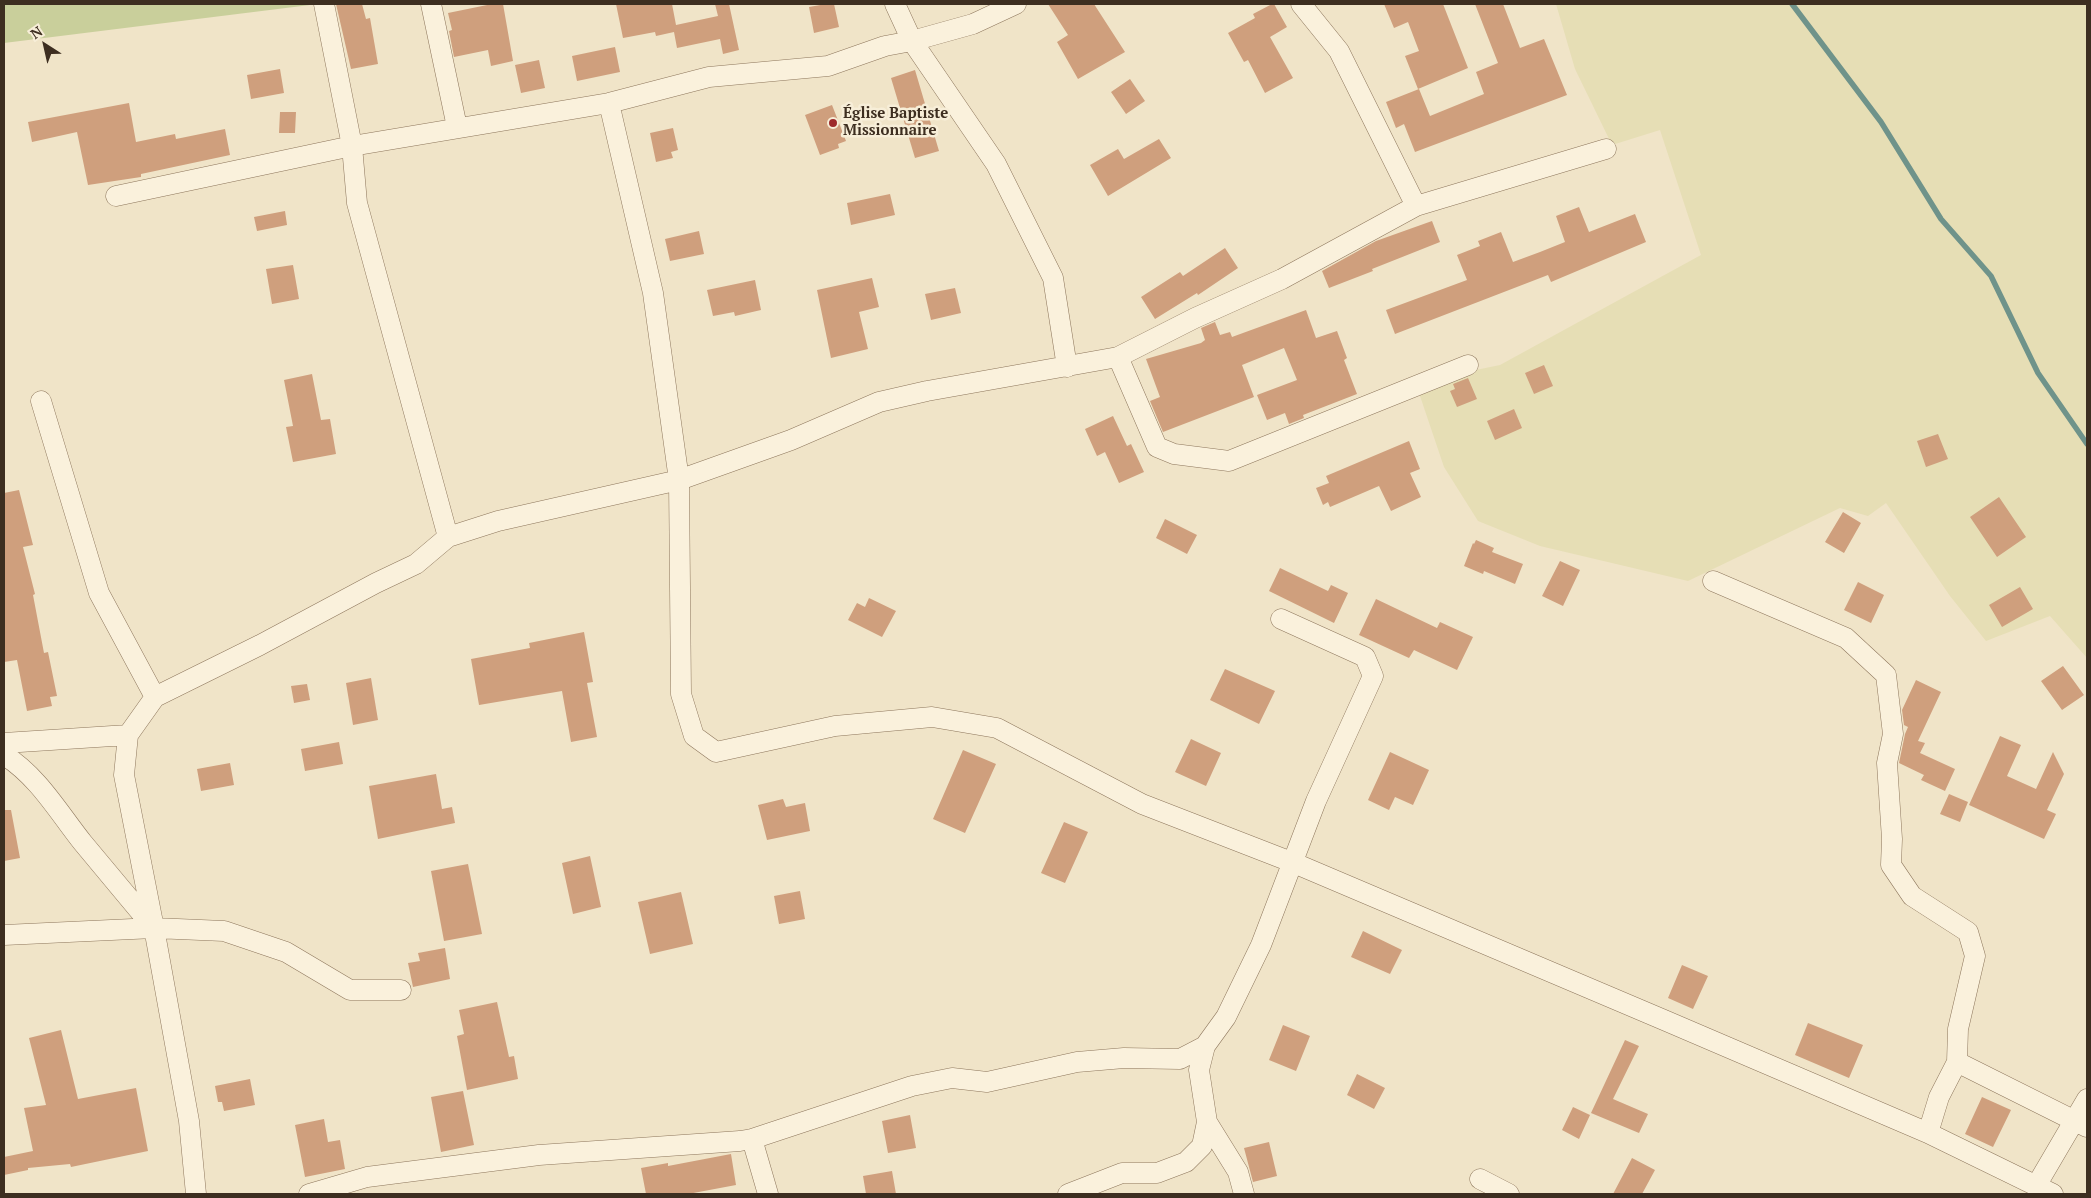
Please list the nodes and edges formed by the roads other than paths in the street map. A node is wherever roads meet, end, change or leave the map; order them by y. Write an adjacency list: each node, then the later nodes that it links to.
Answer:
1 (324, 4): 9 (street)
2 (431, 4): 8 (street)
3 (895, 4): 6 (street)
4 (1016, 4): 6 (street)
5 (1301, 4): 12 (street)
6 (912, 41): 7 (street); 15 (street)
7 (609, 103): 8 (street); 17 (street)
8 (457, 128): 9 (street)
9 (352, 146): 11 (street); 18 (street)
10 (1606, 149): 12 (street)
11 (116, 196)
12 (1416, 206): 13 (street)
13 (1118, 357): 14 (street); 15 (street)
14 (1468, 365)
15 (1067, 367): 17 (street)
16 (41, 401): 21 (street)
17 (679, 480): 18 (street); 25 (street)
18 (448, 537): 21 (street)
19 (1713, 581): 30 (street)
20 (1281, 619): 25 (street)
21 (156, 697): 22 (street)
22 (128, 735): 23 (street); 26 (street)
23 (4, 743)
24 (4, 755): 26 (street)
25 (1294, 863): 29 (street); 34 (street)
26 (154, 928): 27 (street); 28 (street); 38 (street)
27 (4, 934)
28 (401, 990)
29 (1204, 1046): 32 (street); 35 (street)
30 (1957, 1062): 33 (street); 34 (street)
31 (2087, 1099): 33 (street)
32 (1208, 1122): 41 (street); 42 (street)
33 (2081, 1124): 37 (street)
34 (1928, 1133): 37 (street)
35 (752, 1139): 39 (street); 40 (street)
36 (1480, 1179): 43 (street)
37 (2047, 1192)
38 (196, 1194)
39 (308, 1194)
40 (768, 1194)
41 (1068, 1194)
42 (1244, 1194)
43 (1510, 1194)

